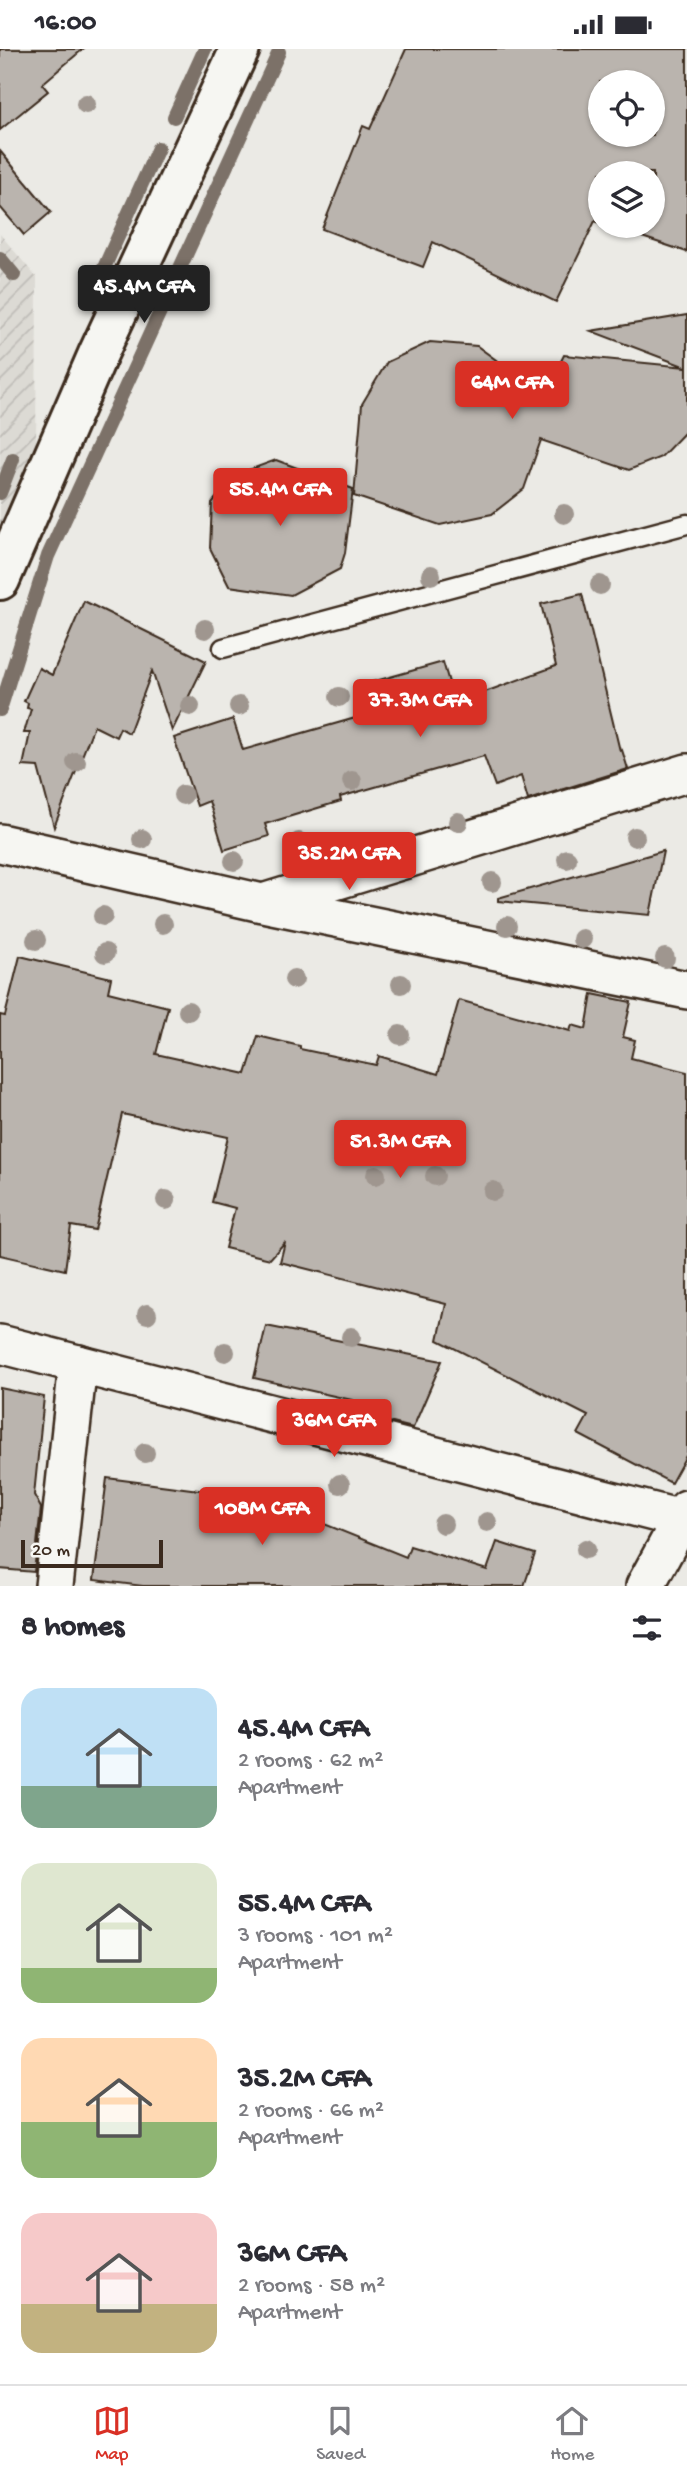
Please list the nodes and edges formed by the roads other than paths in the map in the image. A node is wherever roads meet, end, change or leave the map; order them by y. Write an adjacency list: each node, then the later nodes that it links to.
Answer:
1 (240, 49): 3 (main road)
2 (687, 524): 4 (lane)
3 (0, 580)
4 (223, 648)
5 (687, 773): 7 (street)
6 (0, 843): 7 (street)
7 (262, 903): 8 (street)
8 (687, 990)
9 (0, 1344): 10 (street)
10 (78, 1364): 11 (street); 12 (street)
11 (684, 1513): 13 (street)
12 (54, 1586)
13 (645, 1586)

